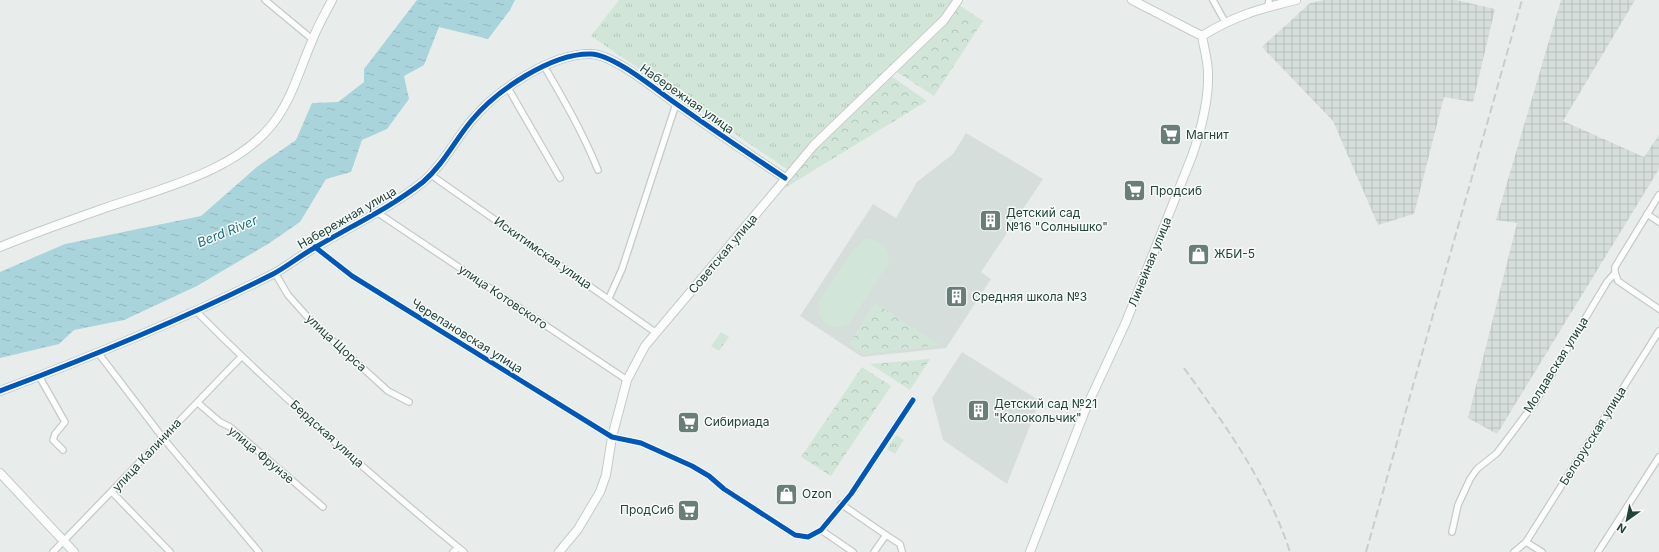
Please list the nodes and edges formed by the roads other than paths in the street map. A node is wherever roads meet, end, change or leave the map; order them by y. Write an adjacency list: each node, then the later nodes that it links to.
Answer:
1 (265, 0): 10 (street)
2 (332, 0): 10 (street)
3 (958, 0): 17 (street, Советская улица)
4 (1132, 0): 9 (street)
5 (1213, 0): 8 (street)
6 (1296, 0): 7 (street)
7 (1268, 3): 8 (street)
8 (1225, 22): 9 (street)
9 (1202, 36): 63 (street, Линейная улица)
10 (312, 39): 22 (street)
11 (544, 66): 12 (street, Набережная улица); 13 (street, Набережная улица); 14 (street)
12 (508, 88): 15 (street, Набережная улица); 16 (street)
13 (676, 104): 17 (street, Набережная улица); 26 (street, Набережная улица)
14 (598, 170)
15 (431, 175): 19 (street, Набережная улица); 26 (street, Искитимская улица)
16 (560, 178)
17 (785, 178): 30 (street, Советская улица)
18 (1659, 195): 20 (street, Молдавская улица)
19 (378, 213): 23 (street, Набережная улица); 34 (street, улица Котовского)
20 (1646, 214): 21 (street); 25 (street, Молдавская улица)
21 (1659, 222)
22 (0, 247)
23 (315, 247): 24 (street, Набережная улица); 39 (street, Черепановская улица)
24 (275, 273): 28 (street, Набережная улица); 37 (street, улица Щорса)
25 (1615, 273): 27 (street); 48 (street, Молдавская улица)
26 (609, 298): 30 (street, Искитимская улица)
27 (1659, 309)
28 (196, 311): 31 (street, Набережная улица); 32 (street, Бердская улица)
29 (1659, 331): 51 (street, Белорусская улица)
30 (655, 332): 34 (street, Советская улица)
31 (99, 354): 33 (street, Набережная улица); 40 (street)
32 (241, 357): 38 (street, улица Калинина); 52 (street, Бердская улица)
33 (39, 376): 35 (street, Набережная улица); 41 (street)
34 (628, 380): 39 (street, Советская улица)
35 (0, 391)
36 (913, 400): 45 (street)
37 (409, 402)
38 (198, 403): 40 (street, улица Калинина); 46 (street, улица Фрунзе)
39 (612, 436): 47 (street, Черепановская улица); 60 (street, Советская улица)
40 (164, 438): 44 (street, улица Калинина); 57 (street)
41 (63, 450)
42 (1659, 457): 66 (street)
43 (0, 473): 50 (street)
44 (112, 492): 50 (street, улица Калинина); 56 (street)
45 (841, 504): 47 (street); 49 (street)
46 (323, 507)
47 (821, 530): 61 (street)
48 (1452, 532)
49 (886, 535): 53 (street); 62 (street)
50 (64, 541): 54 (street, улица Калинина); 55 (street)
51 (1526, 542): 64 (street, Белорусская улица); 65 (street)
52 (458, 548): 58 (street); 59 (street, Бердская улица)
53 (902, 551)
54 (53, 552)
55 (74, 552)
56 (170, 552)
57 (259, 552)
58 (453, 552)
59 (464, 552)
60 (560, 552)
61 (853, 552)
62 (874, 552)
63 (1030, 552)
64 (1514, 552)
65 (1542, 552)
66 (1598, 552)

